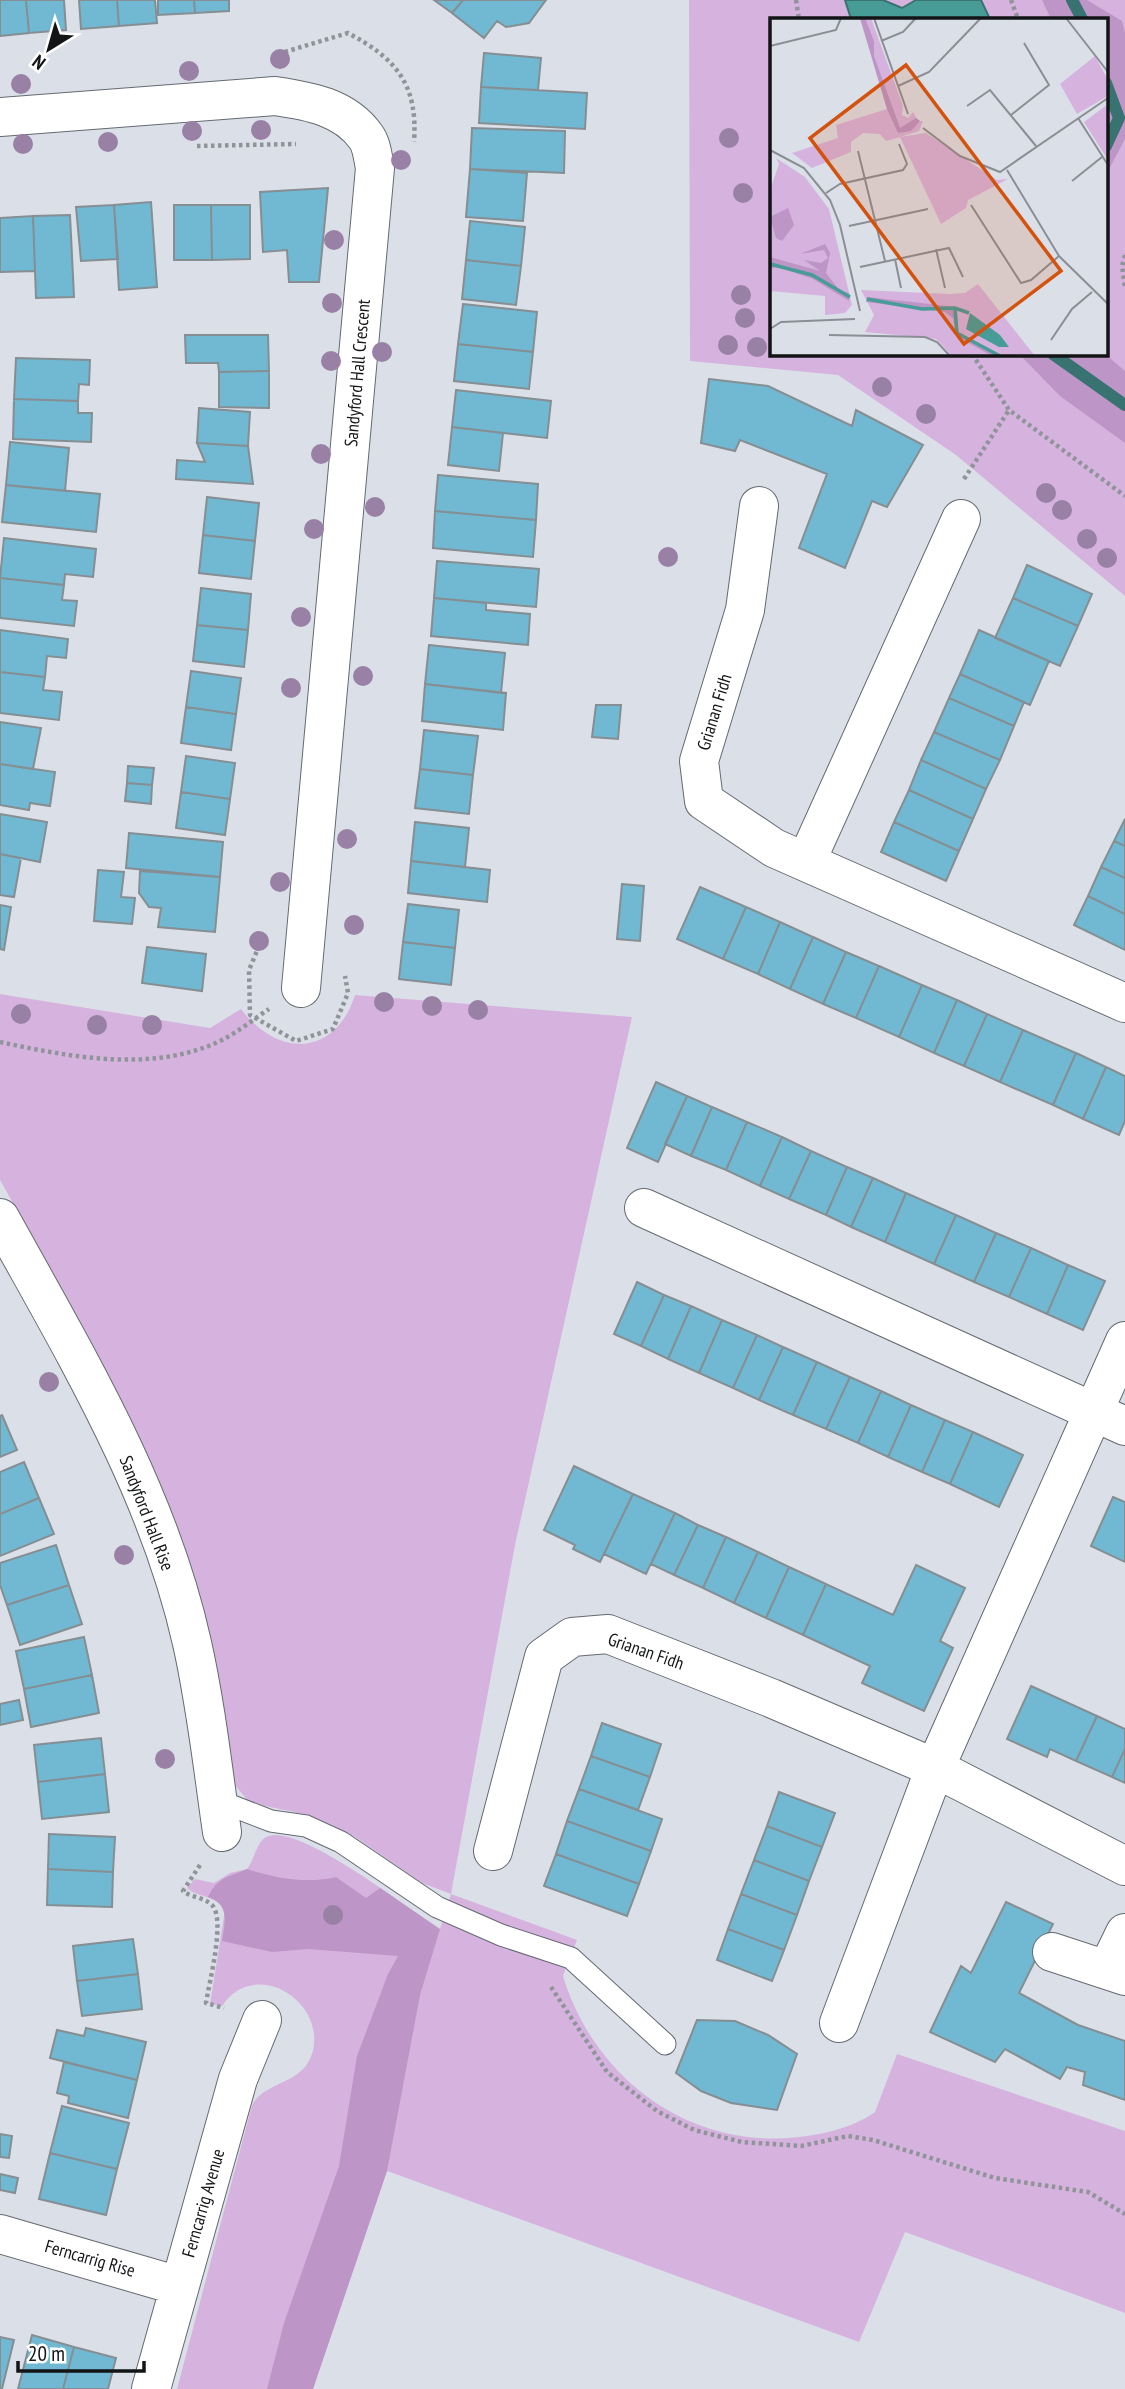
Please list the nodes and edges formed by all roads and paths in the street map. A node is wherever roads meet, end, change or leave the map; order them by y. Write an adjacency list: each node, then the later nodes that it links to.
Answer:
1 (796, 0): 3 (path)
2 (1011, 0): 4 (path)
3 (799, 18)
4 (1018, 18)
5 (272, 55): 8 (path)
6 (0, 117): 20 (street, Sandyford Hall Crescent)
7 (299, 144): 9 (path)
8 (413, 144)
9 (187, 146)
10 (1125, 255): 11 (path)
11 (1125, 288)
12 (973, 355): 13 (path)
13 (1009, 410): 14 (path); 16 (path)
14 (1125, 496)
15 (759, 506): 17 (street, Grianan Fidh)
16 (961, 519): 17 (street)
17 (806, 862): 21 (street, Grianan Fidh)
18 (263, 937): 22 (path)
19 (344, 971): 22 (path)
20 (301, 988): 22 (path)
21 (1125, 1003)
22 (255, 1019): 23 (path)
23 (0, 1042)
24 (644, 1208): 27 (street)
25 (0, 1218): 29 (street, Sandyford Hall Rise)
26 (1125, 1341): 27 (street)
27 (1110, 1419): 28 (street)
28 (935, 1768): 30 (street, Grianan Fidh); 31 (street, Grianan Fidh); 37 (street)
29 (220, 1816): 33 (lane); 36 (path)
30 (493, 1851)
31 (1125, 1866)
32 (1125, 1933): 35 (street)
33 (516, 1937): 38 (lane); 39 (path)
34 (1052, 1952): 35 (street)
35 (1116, 1973)
36 (262, 2020): 41 (street, Ferncarrig Avenue)
37 (839, 2023)
38 (665, 2044)
39 (1125, 2214)
40 (0, 2234): 41 (street, Ferncarrig Rise)
41 (179, 2286): 42 (street, Ferncarrig Avenue)
42 (151, 2389)

